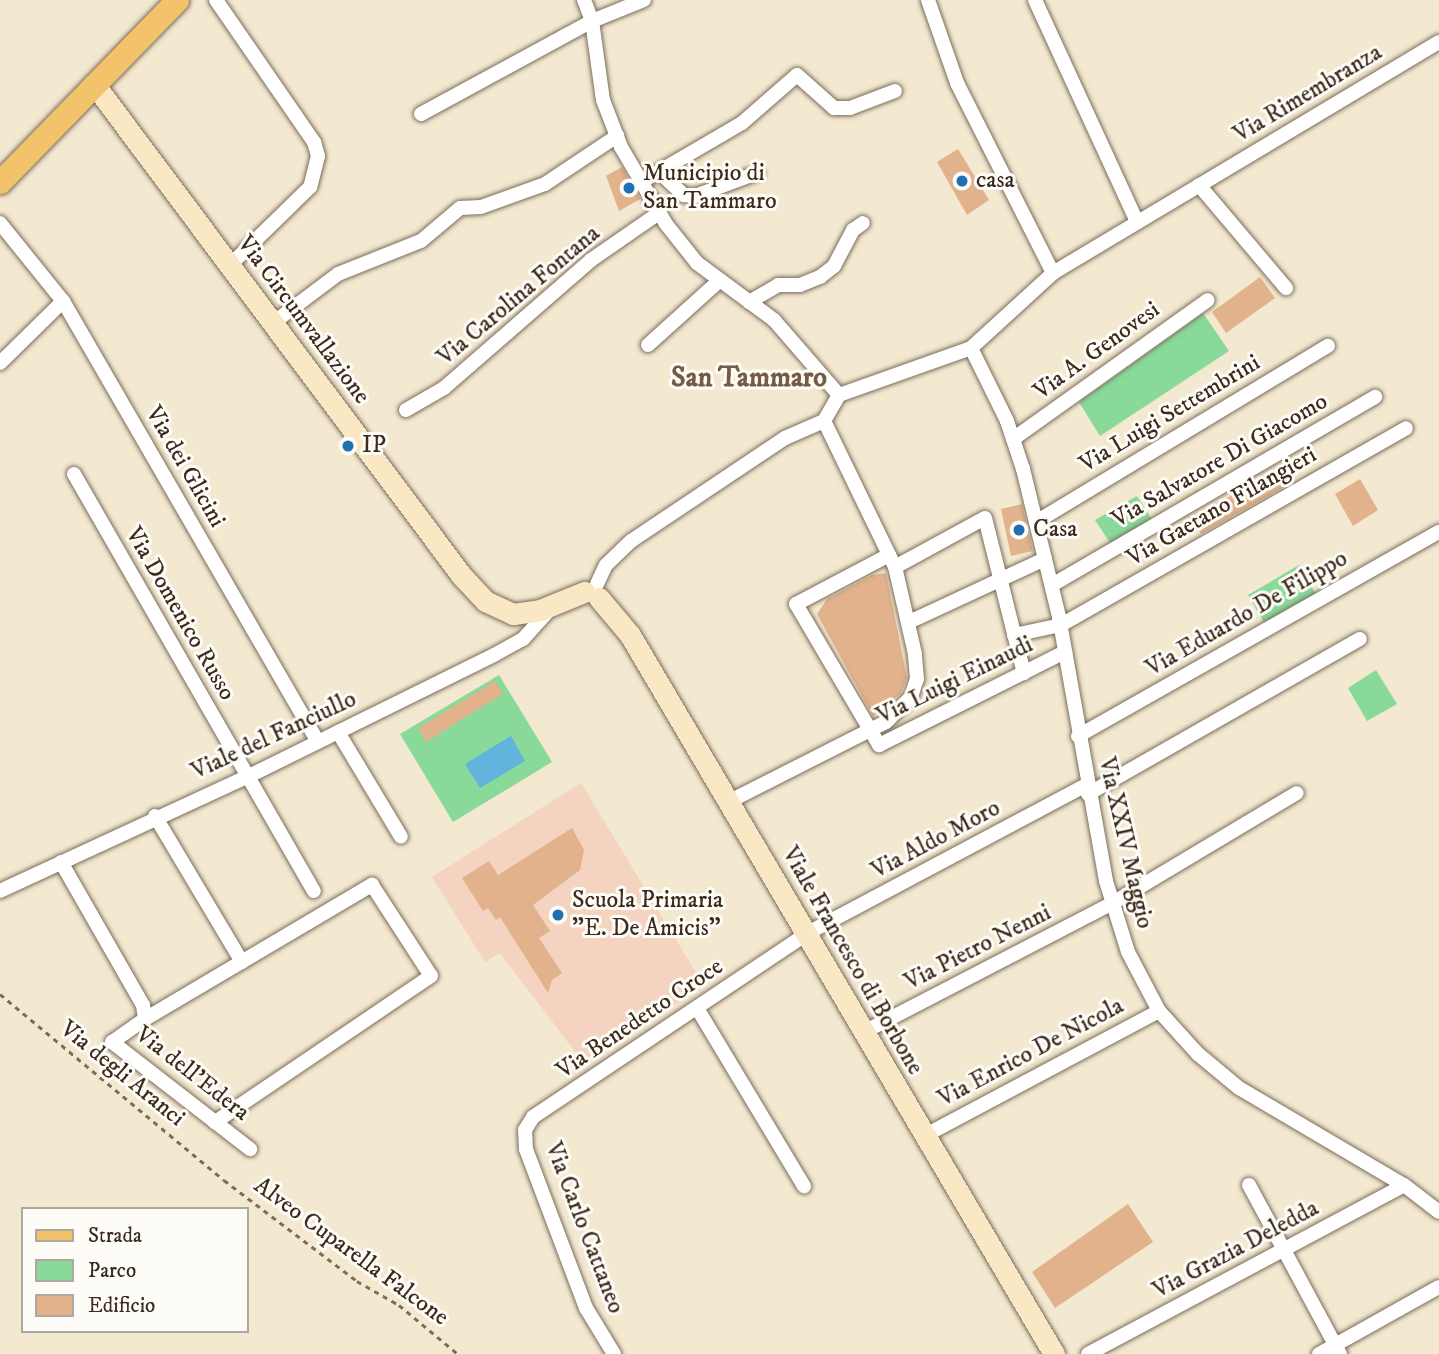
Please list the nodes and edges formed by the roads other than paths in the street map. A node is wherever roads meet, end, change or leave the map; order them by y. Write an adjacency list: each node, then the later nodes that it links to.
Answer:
1 (177, 0): 9 (main road)
2 (216, 0): 22 (street)
3 (584, 0): 7 (street)
4 (644, 0): 7 (street)
5 (928, 0): 23 (street)
6 (1035, 0): 19 (street)
7 (592, 21): 11 (street); 12 (street)
8 (1439, 42): 17 (street, Via Rimembranza)
9 (94, 84): 15 (main road); 22 (street, Via Circumvallazione)
10 (895, 91): 13 (street)
11 (421, 114)
12 (617, 136): 16 (street); 29 (street)
13 (659, 172): 14 (street); 16 (street)
14 (757, 173)
15 (0, 182)
16 (641, 182): 18 (street)
17 (1199, 185): 19 (street, Via Rimembranza); 25 (street)
18 (659, 213): 24 (street); 36 (street, Via Carolina Fontana)
19 (1137, 222): 23 (street, Via Rimembranza)
20 (0, 223): 27 (street, Via dei Glicini)
21 (863, 223): 28 (street)
22 (230, 265): 29 (street, Via Circumvallazione)
23 (1053, 273): 32 (street, Via Rimembranza)
24 (720, 280): 28 (street); 30 (street)
25 (1286, 288)
26 (1208, 300): 39 (street, Via A. Genovesi)
27 (63, 301): 33 (street); 58 (street, Via dei Glicini)
28 (749, 302): 34 (street)
29 (273, 323): 48 (street, Via Circumvallazione)
30 (648, 345)
31 (1328, 346): 41 (street, Via Luigi Settembrini)
32 (971, 348): 34 (street); 39 (street, Via XXIV Maggio)
33 (0, 363)
34 (839, 395): 37 (street)
35 (1375, 397): 46 (street, Via Salvatore Di Giacomo)
36 (406, 410)
37 (824, 421): 44 (street); 47 (street)
38 (1406, 428): 50 (street, Via Gaetano Filangieri)
39 (1013, 439): 41 (street, Via XXIV Maggio)
40 (74, 474): 59 (street, Via Domenico Russo)
41 (1036, 522): 43 (street, Via XXIV Maggio)
42 (1439, 531): 57 (street, Via Eduardo De Filippo)
43 (1045, 559): 45 (street); 46 (street, Via XXIV Maggio)
44 (892, 561): 45 (street); 49 (street); 55 (street)
45 (1000, 580): 49 (street); 51 (street)
46 (1052, 585): 50 (street, Via XXIV Maggio)
47 (593, 592): 48 (street, Via Circumvallazione); 62 (street, Viale Francesco di Borbone)
48 (555, 604): 56 (street, Viale del Fanciullo)
49 (909, 622): 55 (street)
50 (1061, 625): 51 (street, Via Gaetano Filangieri); 53 (street, Via XXIV Maggio)
51 (1014, 635): 54 (street)
52 (1360, 639): 60 (street, Via Aldo Moro)
53 (1065, 652): 54 (street, Via Luigi Einaudi); 57 (street, Via XXIV Maggio)
54 (1024, 673): 55 (street, Via Luigi Einaudi)
55 (870, 730): 62 (street)
56 (338, 733): 58 (street, Viale del Fanciullo); 64 (street)
57 (1078, 736): 60 (street, Via XXIV Maggio)
58 (318, 742): 59 (street, Viale del Fanciullo)
59 (247, 777): 63 (street, Viale del Fanciullo); 67 (street, Via Domenico Russo)
60 (1087, 790): 68 (street, Via XXIV Maggio); 69 (street, Via Aldo Moro)
61 (1297, 793): 68 (street, Via Pietro Nenni)
62 (728, 802): 69 (street, Viale Francesco di Borbone)
63 (155, 816): 65 (street, Viale del Fanciullo); 70 (street)
64 (401, 837)
65 (61, 862): 66 (street, Viale del Fanciullo); 73 (street, Via dell'Edera)
66 (0, 891)
67 (314, 891)
68 (1113, 903): 72 (street, Via XXIV Maggio); 74 (street, Via Pietro Nenni)
69 (806, 934): 71 (street, Via Benedetto Croce); 74 (street, Viale Francesco di Borbone)
70 (242, 962): 73 (street); 76 (street)
71 (697, 1008): 75 (street, Via Benedetto Croce); 81 (street)
72 (1160, 1011): 77 (street, Via Enrico De Nicola); 80 (street, Via XXIV Maggio)
73 (145, 1019): 76 (street, Via dell'Edera)
74 (864, 1032): 77 (street, Viale Francesco di Borbone)
75 (533, 1117): 86 (street, Via Carlo Cattaneo)
76 (215, 1122): 78 (street, Via dell'Edera)
77 (924, 1136): 87 (street, Viale Francesco di Borbone)
78 (250, 1149)
79 (1249, 1185): 83 (street)
80 (1404, 1185): 82 (street, Via XXIV Maggio); 83 (street, Via Grazia Deledda)
81 (803, 1186)
82 (1439, 1212)
83 (1284, 1252): 85 (street); 88 (street, Via Grazia Deledda)
84 (1439, 1287): 85 (street)
85 (1338, 1350): 89 (street)
86 (614, 1354)
87 (1054, 1354)
88 (1088, 1354)
89 (1319, 1354)

